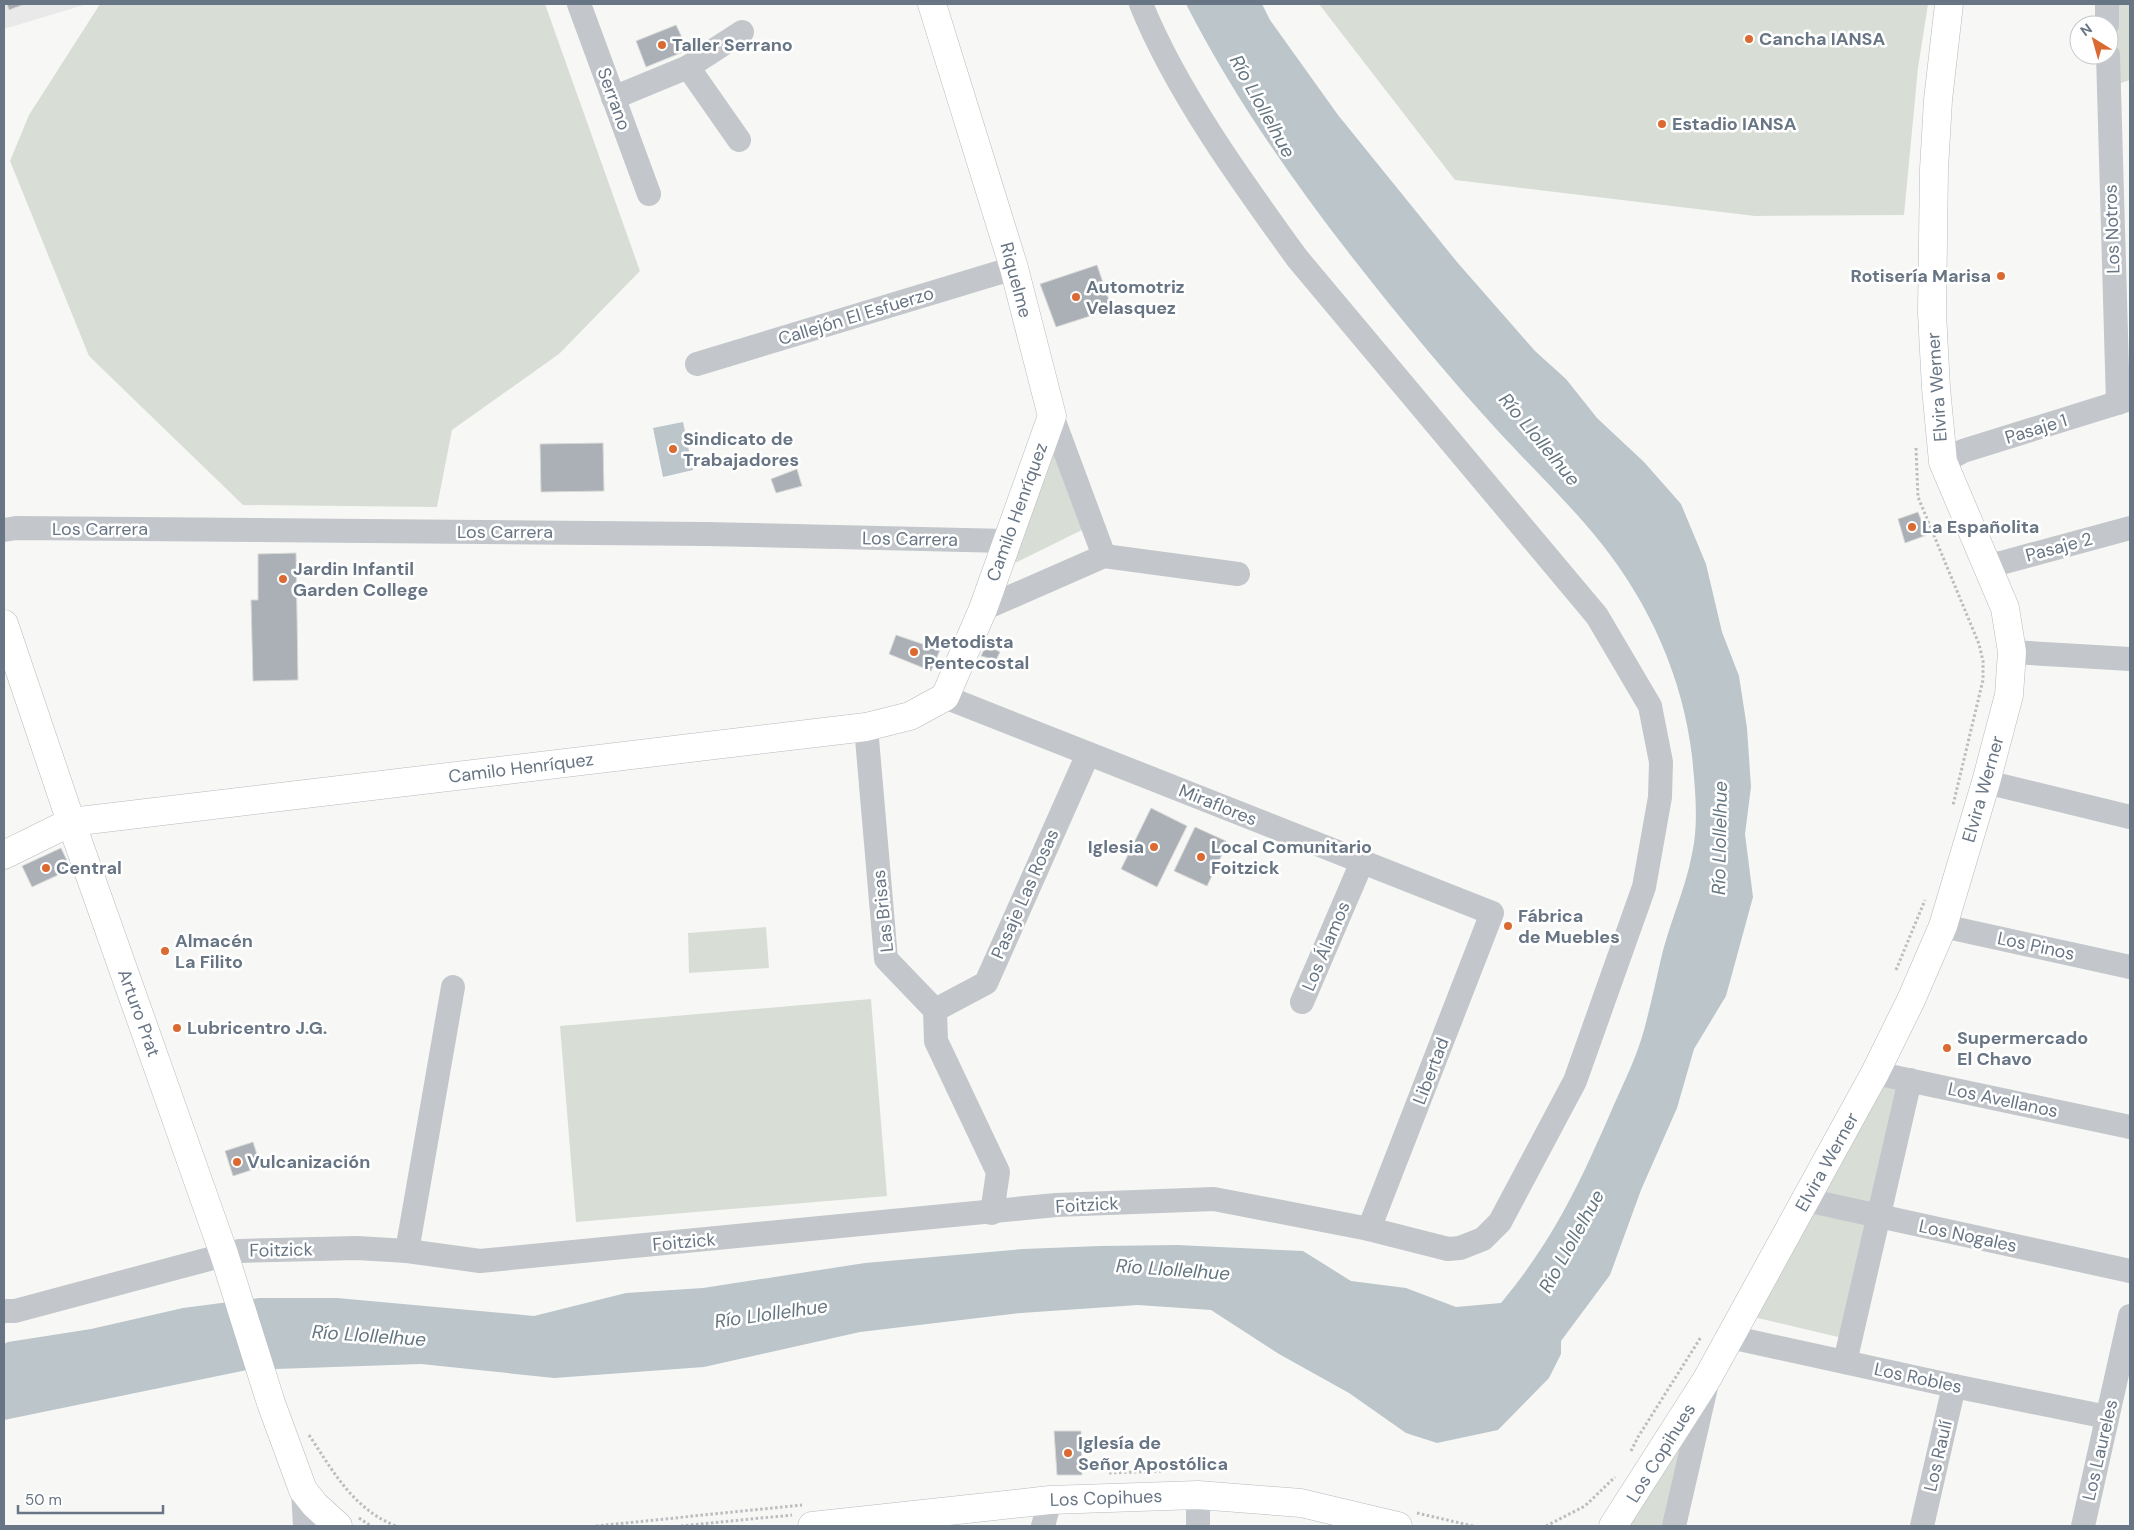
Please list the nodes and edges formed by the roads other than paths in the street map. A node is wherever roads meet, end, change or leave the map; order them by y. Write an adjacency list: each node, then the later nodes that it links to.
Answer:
1 (579, 4): 8 (street, Serrano)
2 (932, 4): 13 (main road, Riquelme)
3 (1141, 4): 48 (street, Foitzick)
4 (1949, 4): 17 (main road, Elvira Werner)
5 (742, 32): 7 (street)
6 (2111, 65): 9 (street, Los Notros)
7 (688, 67): 8 (street); 10 (street)
8 (613, 98): 11 (street, Serrano)
9 (2120, 100): 12 (street, Los Notros)
10 (739, 140)
11 (649, 194)
12 (2121, 239): 15 (street, Los Notros)
13 (1014, 268): 14 (street, Callejón El Esfuerzo); 16 (main road, Riquelme)
14 (697, 364)
15 (2124, 401): 17 (street, Pasaje 1)
16 (1052, 416): 20 (main road, Camilo Henríquez); 21 (street, Riquelme)
17 (1943, 462): 22 (main road, Elvira Werner)
18 (2130, 528): 22 (street, Pasaje 2)
19 (4, 530): 20 (street, Los Carrera)
20 (1007, 541): 24 (main road, Camilo Henríquez)
21 (1104, 556): 23 (street); 24 (street, Camilo Henríquez)
22 (1987, 564): 26 (main road, Elvira Werner)
23 (1238, 574)
24 (983, 609): 28 (main road, Camilo Henríquez)
25 (4, 624): 33 (main road, Arturo Prat)
26 (2012, 652): 27 (street); 31 (main road, Elvira Werner)
27 (2130, 659)
28 (945, 697): 29 (main road, Camilo Henríquez); 30 (street, Miraflores)
29 (866, 727): 33 (main road, Camilo Henríquez); 41 (street, Las Brisas)
30 (1088, 754): 35 (street, Miraflores); 41 (street, Pasaje Las Rosas)
31 (1986, 782): 32 (street); 37 (main road, Elvira Werner)
32 (2130, 817)
33 (71, 822): 34 (main road, Camilo Henríquez); 50 (main road, Arturo Prat)
34 (4, 855)
35 (1362, 862): 36 (street, Miraflores); 40 (street, Los Álamos)
36 (1492, 913): 48 (street, Libertad)
37 (1942, 926): 38 (street, Los Pinos); 42 (main road, Elvira Werner)
38 (2130, 966)
39 (453, 987): 49 (street)
40 (1302, 1002)
41 (935, 1010): 46 (street)
42 (1875, 1073): 43 (street, Los Avellanos); 45 (main road, Elvira Werner)
43 (1910, 1080): 44 (street, Los Avellanos); 47 (street)
44 (2130, 1127)
45 (1806, 1200): 47 (street, Los Nogales); 54 (main road, Elvira Werner)
46 (992, 1213): 48 (street, Foitzick); 49 (street, Foitzick)
47 (1878, 1216): 51 (street, Los Nogales); 55 (street)
48 (1369, 1229)
49 (407, 1251): 50 (street, Foitzick)
50 (226, 1259): 52 (street, Foitzick); 59 (main road, Arturo Prat)
51 (2130, 1271)
52 (4, 1311)
53 (2130, 1316): 58 (street, Los Laureles)
54 (1718, 1334): 55 (street, Los Robles); 56 (main road, Elvira Werner)
55 (1844, 1362): 57 (street, Los Robles)
56 (1707, 1379): 69 (main road, Los Copihues); 70 (street, Elvira Werner)
57 (1954, 1386): 58 (street, Los Robles); 71 (street, Los Raulí)
58 (2107, 1417): 72 (street, Los Laureles)
59 (303, 1490): 63 (street); 64 (main road)
60 (1198, 1495): 61 (main road, Los Copihues); 67 (street); 68 (main road, Los Copihues)
61 (1050, 1500): 62 (main road, Los Copihues); 66 (street)
62 (937, 1519): 65 (main road, Los Copihues)
63 (305, 1526)
64 (338, 1526)
65 (812, 1526)
66 (1044, 1526)
67 (1198, 1526)
68 (1398, 1526)
69 (1613, 1526)
70 (1674, 1526)
71 (1922, 1526)
72 (2083, 1526)

